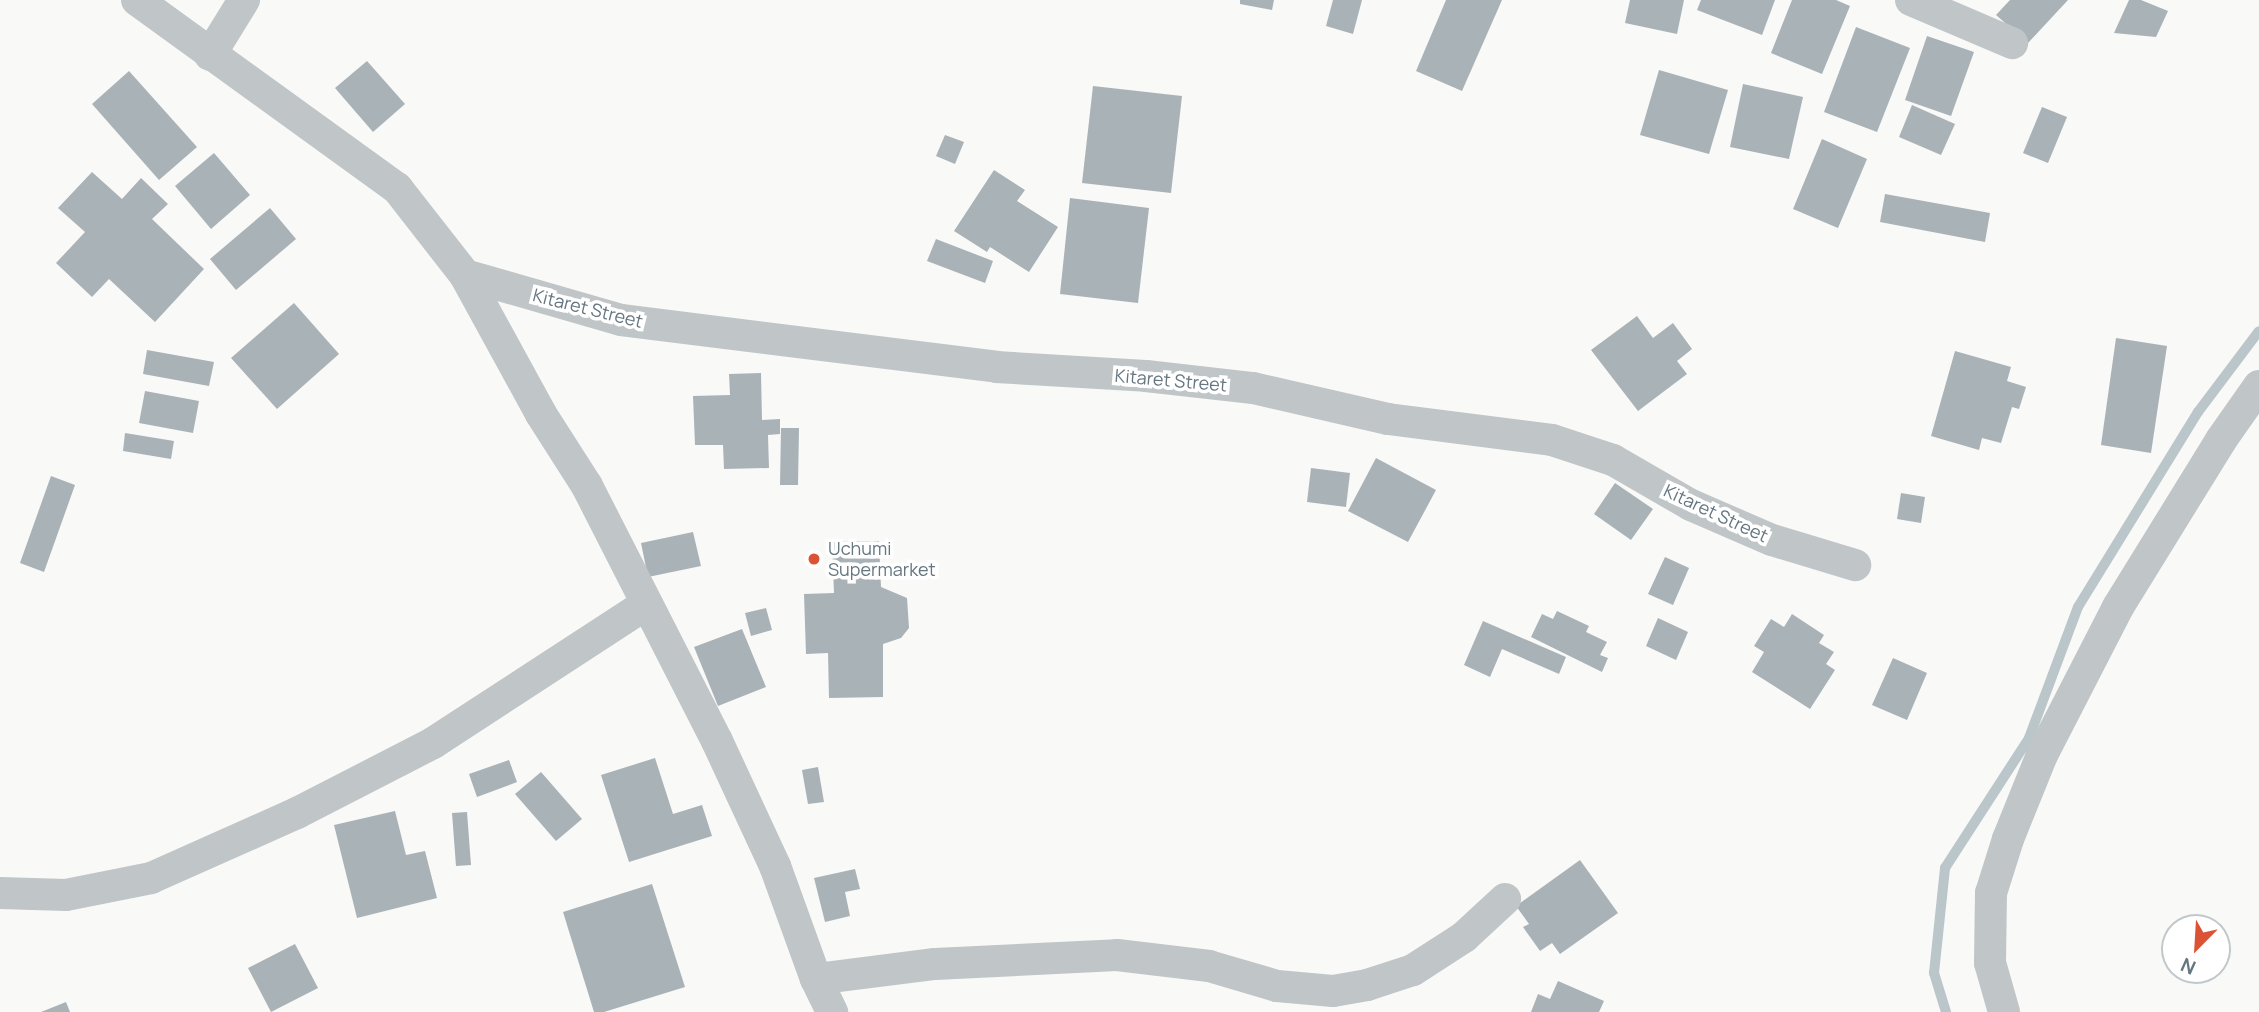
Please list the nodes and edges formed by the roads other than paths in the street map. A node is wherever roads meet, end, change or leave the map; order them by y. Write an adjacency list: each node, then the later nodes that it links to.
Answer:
1 (137, 0): 5 (street)
2 (244, 0): 5 (street)
3 (1911, 0): 4 (street)
4 (2012, 43)
5 (210, 55): 6 (street)
6 (465, 275): 8 (street, Kitaret Street); 9 (street)
7 (2259, 386): 14 (street)
8 (1855, 565)
9 (646, 604): 10 (street); 12 (street)
10 (0, 894)
11 (1505, 899): 12 (street)
12 (816, 979): 13 (street)
13 (832, 1012)
14 (2004, 1012)

